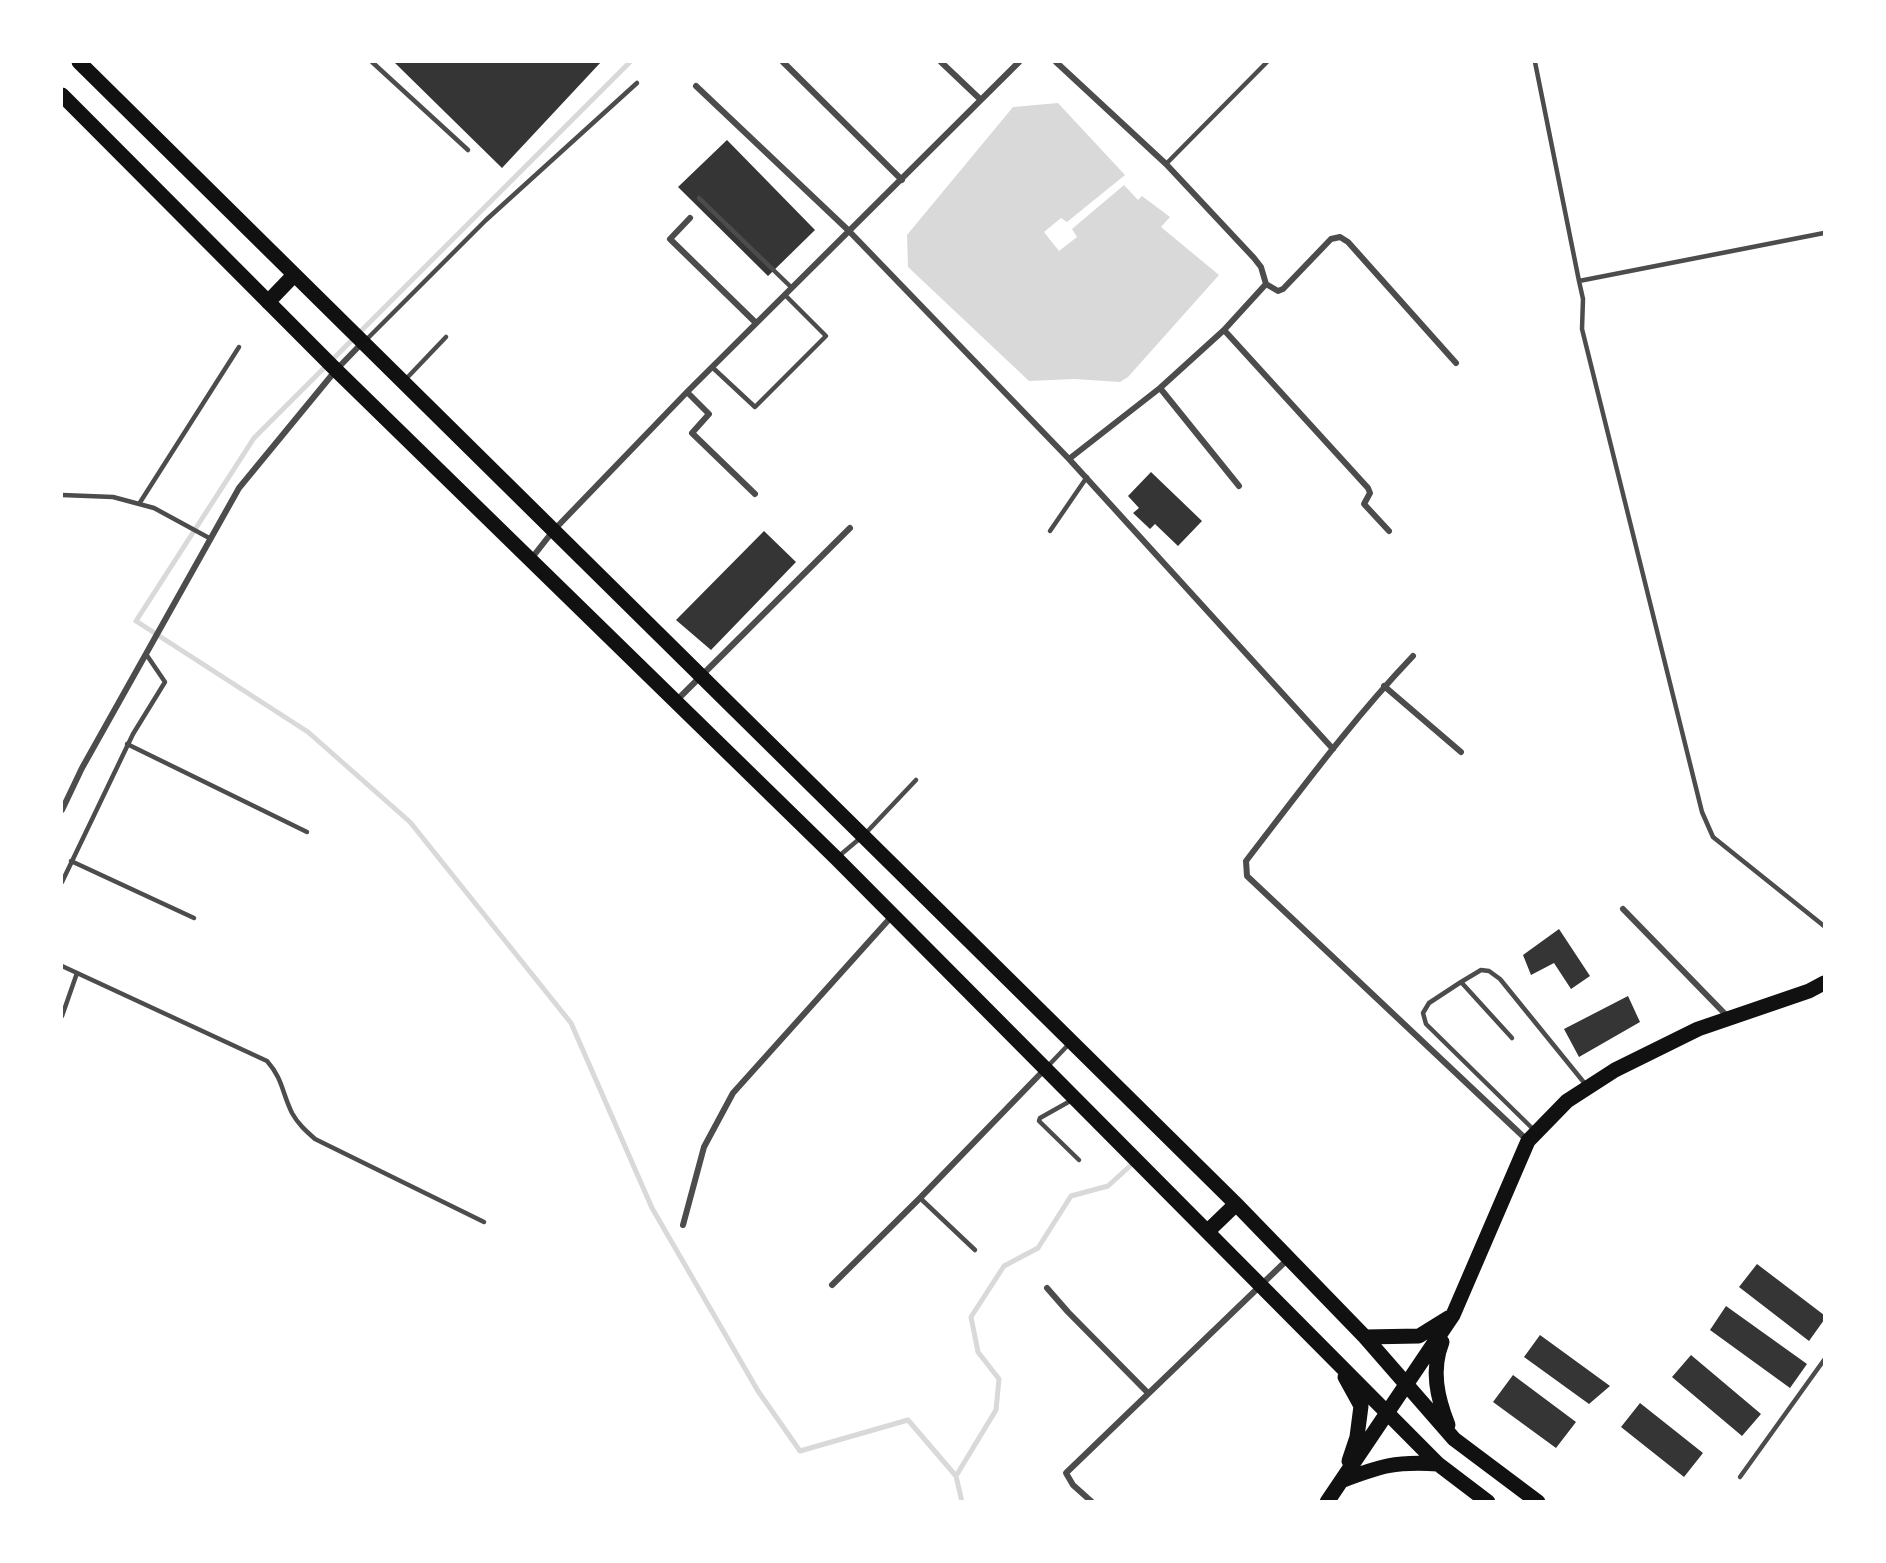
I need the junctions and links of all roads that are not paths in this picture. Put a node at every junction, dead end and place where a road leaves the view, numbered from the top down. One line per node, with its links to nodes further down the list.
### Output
1 (79, 62): 20 (main road)
2 (372, 62): 13 (lane)
3 (783, 62): 15 (street)
4 (941, 62): 12 (street)
5 (1019, 62): 12 (street)
6 (1056, 62): 14 (street)
7 (1267, 62): 14 (lane)
8 (1535, 62): 21 (lane)
9 (637, 83): 29 (lane)
10 (696, 86): 18 (street)
11 (62, 96): 25 (main road)
12 (981, 100): 15 (street)
13 (468, 150)
14 (1166, 164): 22 (street)
15 (902, 180): 18 (street)
16 (699, 198): 23 (lane)
17 (690, 218): 26 (street)
18 (848, 230): 23 (street); 37 (street)
19 (1824, 233): 21 (lane)
20 (294, 275): 25 (main road); 29 (main road)
21 (1579, 281): 67 (lane)
22 (1266, 284): 27 (street); 31 (street)
23 (792, 288): 24 (street)
24 (785, 295): 26 (street); 32 (lane)
25 (268, 302): 33 (main road)
26 (756, 323): 32 (street)
27 (1224, 330): 35 (street); 46 (street)
28 (446, 337): 34 (lane)
29 (362, 342): 33 (street); 34 (main road)
30 (239, 346): 42 (lane)
31 (1456, 363)
32 (712, 367): 36 (street)
33 (336, 370): 47 (street); 48 (main road)
34 (403, 382): 44 (main road)
35 (1160, 388): 37 (street); 39 (street)
36 (687, 392): 40 (street); 44 (street)
37 (1069, 459): 38 (street)
38 (1087, 477): 45 (lane); 55 (street)
39 (1239, 486)
40 (755, 494)
41 (62, 495): 42 (lane)
42 (139, 504): 47 (lane)
43 (850, 528): 51 (street)
44 (553, 531): 48 (street); 51 (main road)
45 (1050, 531)
46 (1389, 531)
47 (211, 539): 49 (street)
48 (531, 559): 53 (main road)
49 (146, 654): 54 (lane); 58 (street)
50 (1413, 656): 52 (street)
51 (702, 676): 53 (street); 60 (main road)
52 (1384, 686): 55 (street); 56 (street)
53 (676, 702): 61 (main road)
54 (127, 744): 59 (lane); 62 (lane)
55 (1333, 749): 79 (street)
56 (1461, 752)
57 (916, 780): 60 (lane)
58 (62, 810)
59 (307, 832)
60 (864, 835): 61 (lane); 75 (main road)
61 (836, 858): 65 (main road)
62 (71, 861): 63 (lane); 66 (lane)
63 (62, 882)
64 (1623, 909): 73 (street)
65 (892, 916): 76 (main road); 84 (street)
66 (194, 918)
67 (1824, 926)
68 (62, 966): 69 (lane)
69 (77, 973): 72 (lane); 83 (lane)
70 (1461, 982): 74 (lane); 77 (lane); 79 (lane)
71 (1824, 983): 73 (main road)
72 (62, 1016)
73 (1729, 1018): 77 (main road)
74 (1512, 1038)
75 (1071, 1041): 76 (lane); 82 (main road)
76 (1046, 1068): 78 (main road); 81 (street)
77 (1588, 1087): 79 (main road)
78 (1076, 1097): 80 (lane); 85 (main road)
79 (1532, 1137): 91 (main road)
80 (1079, 1160)
81 (920, 1198): 86 (lane); 89 (street)
82 (1236, 1204): 85 (main road); 87 (main road)
83 (484, 1222)
84 (683, 1225)
85 (1208, 1231): 88 (main road)
86 (975, 1250)
87 (1288, 1259): 88 (street); 92 (main road)
88 (1260, 1284): 93 (main road); 96 (street)
89 (832, 1285)
90 (1047, 1288): 96 (street)
91 (1453, 1315): 92 (main road); 95 (main road); 98 (main road)
92 (1365, 1336): 95 (main road)
93 (1336, 1360): 97 (main road); 101 (main road)
94 (1824, 1360): 100 (lane)
95 (1408, 1384): 97 (main road); 98 (main road)
96 (1147, 1392): 102 (street)
97 (1388, 1414): 99 (main road); 101 (main road)
98 (1454, 1439): 105 (main road)
99 (1438, 1464): 101 (main road); 104 (main road)
100 (1740, 1477)
101 (1341, 1481): 103 (main road)
102 (1092, 1502)
103 (1328, 1502)
104 (1488, 1502)
105 (1538, 1502)

